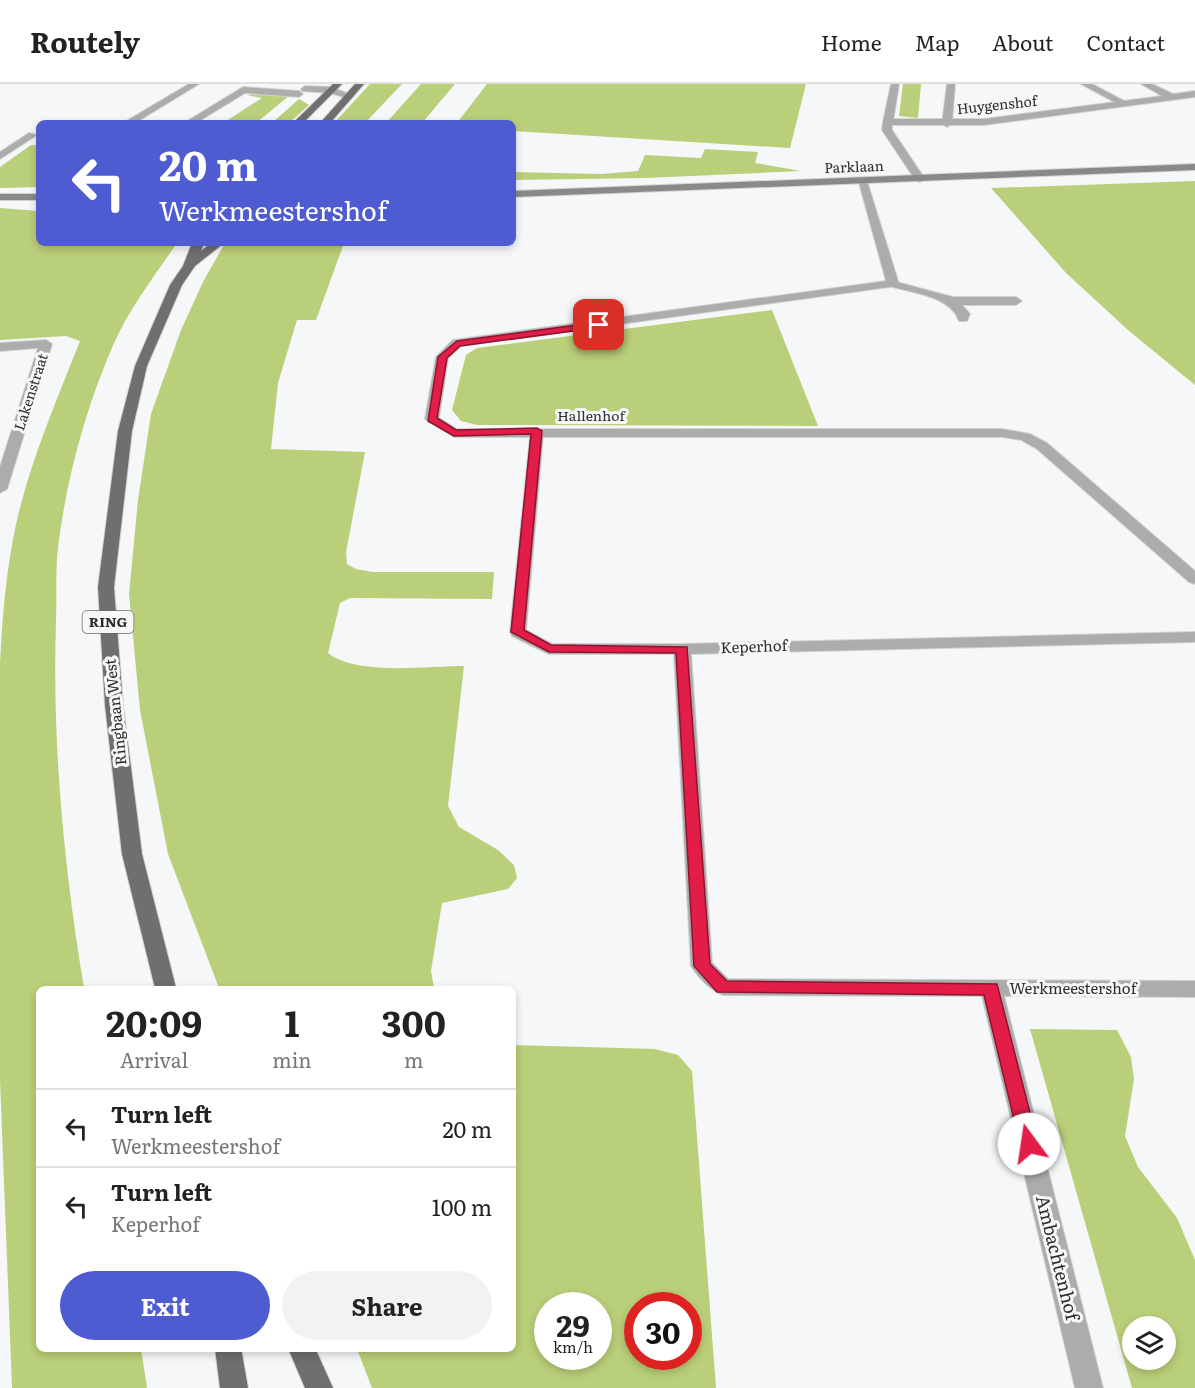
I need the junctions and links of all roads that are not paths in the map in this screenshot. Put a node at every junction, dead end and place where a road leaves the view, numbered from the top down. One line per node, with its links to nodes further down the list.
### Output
1 (195, 84): 15 (street)
2 (268, 84): 10 (street)
3 (360, 84): 12 (main road)
4 (895, 84): 19 (street)
5 (951, 84): 20 (street)
6 (1085, 84): 14 (street)
7 (1145, 84): 13 (street)
8 (243, 87): 10 (street); 16 (street)
9 (332, 90): 10 (street); 12 (street); 17 (main road)
10 (302, 91)
11 (1195, 94): 13 (street, Huygenshof)
12 (350, 96): 18 (main road)
13 (1174, 98): 14 (street, Huygenshof)
14 (1125, 104): 20 (street, Huygenshof)
15 (133, 120)
16 (194, 120)
17 (301, 120)
18 (328, 120)
19 (888, 122): 20 (street, Huygenshof); 24 (street)
20 (947, 124)
21 (32, 135): 22 (street)
22 (0, 156)
23 (1195, 167): 24 (street, Parklaan)
24 (920, 179): 25 (street, Parklaan)
25 (862, 181): 26 (street, Parklaan); 32 (street)
26 (516, 194)
27 (0, 197): 28 (street)
28 (36, 197)
29 (197, 246): 31 (main road, Ringbaan West / RING)
30 (214, 246): 31 (main road, Ringbaan West / RING)
31 (189, 266): 42 (main road, Ringbaan West / RING)
32 (893, 284): 33 (street); 37 (street, Hallenhof)
33 (952, 301): 34 (street); 35 (street)
34 (1016, 301)
35 (963, 318)
36 (0, 347): 38 (street, Lakenstraat)
37 (537, 431): 39 (street, Hallenhof); 41 (street, Keperhof)
38 (0, 489)
39 (1195, 579)
40 (1195, 637): 41 (street, Keperhof)
41 (682, 650): 43 (street, Werkmeestershof)
42 (165, 986)
43 (991, 989): 44 (street, Werkmeestershof); 49 (street, Ambachtenhof)
44 (1195, 989)
45 (229, 1352): 47 (main road)
46 (303, 1352): 48 (main road)
47 (234, 1388)
48 (319, 1388)
49 (1089, 1388)

